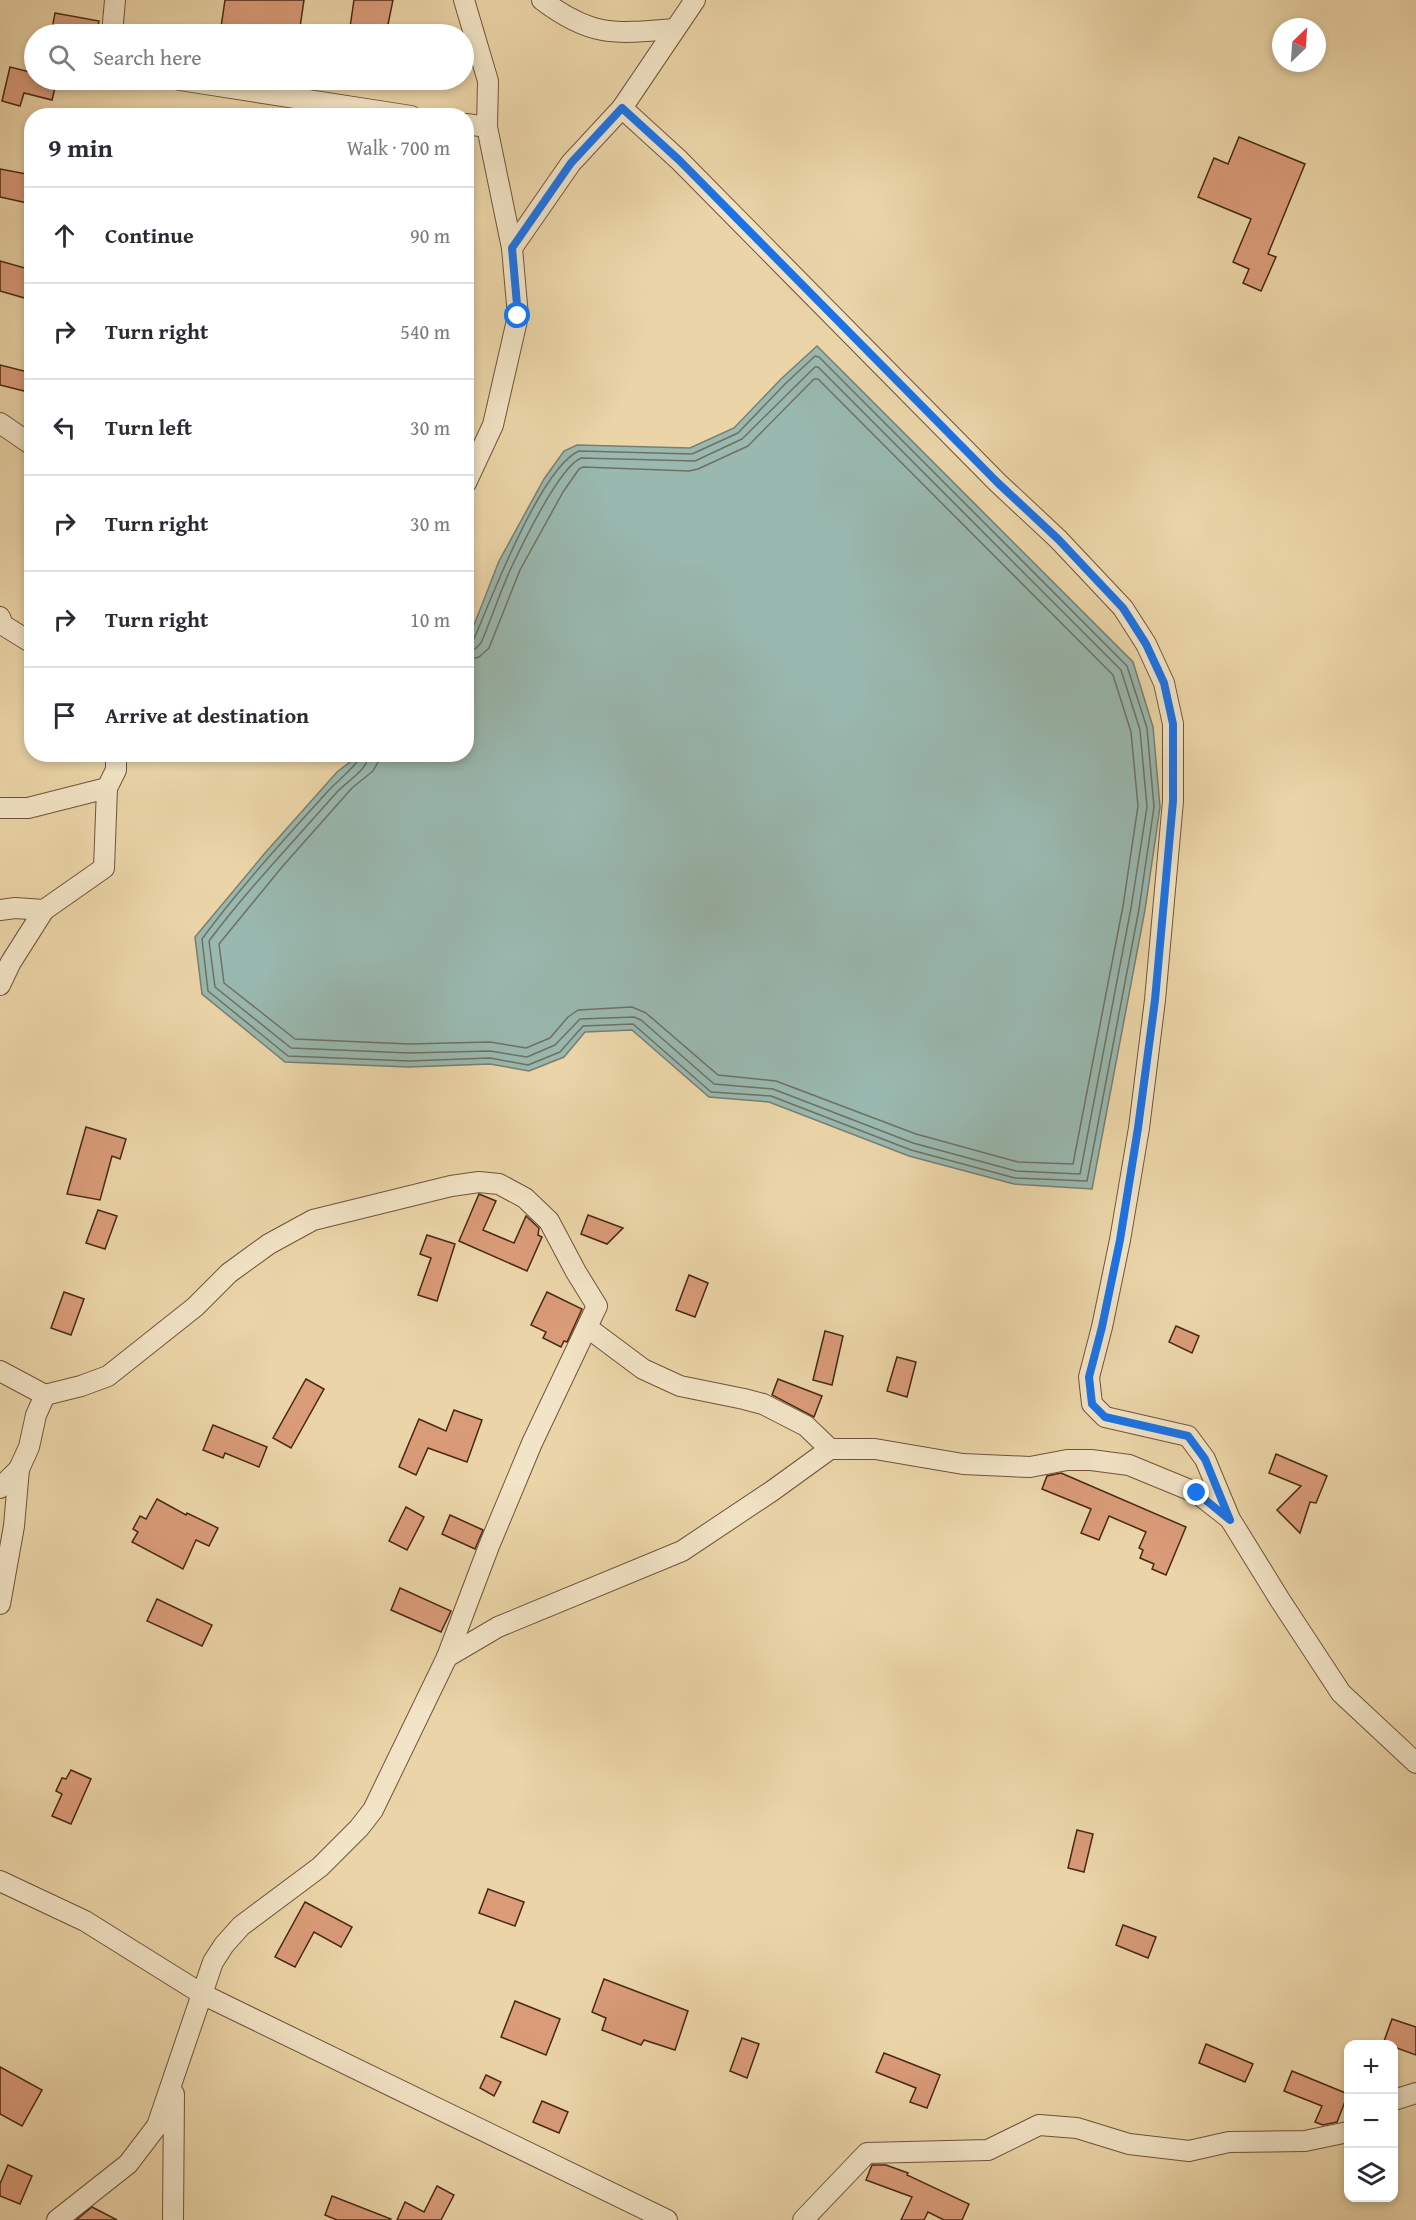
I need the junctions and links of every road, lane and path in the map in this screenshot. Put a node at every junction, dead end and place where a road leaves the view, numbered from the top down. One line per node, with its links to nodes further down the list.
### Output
1 (115, 0): 5 (street)
2 (464, 0): 6 (street)
3 (542, 0): 7 (street)
4 (695, 0): 7 (street)
5 (113, 24)
6 (471, 24)
7 (673, 29): 11 (street)
8 (474, 34): 13 (street)
9 (244, 90): 10 (street)
10 (360, 108)
11 (622, 108): 14 (street); 32 (street)
12 (474, 125): 13 (street)
13 (487, 127): 14 (street)
14 (512, 248): 17 (street)
15 (0, 423): 16 (street)
16 (24, 440)
17 (474, 466)
18 (0, 617): 19 (street)
19 (24, 638)
20 (116, 762): 21 (street)
21 (107, 788): 22 (street); 24 (street)
22 (0, 808)
23 (0, 910): 24 (street)
24 (45, 910): 25 (street)
25 (0, 986)
26 (588, 1328): 28 (street); 29 (street); 34 (street)
27 (0, 1371): 28 (street)
28 (45, 1395): 30 (street)
29 (830, 1449): 32 (street); 34 (street)
30 (19, 1469): 31 (street); 33 (street)
31 (0, 1488)
32 (1230, 1520): 35 (street)
33 (0, 1605)
34 (447, 1657): 37 (street)
35 (1416, 1763)
36 (0, 1881): 37 (street)
37 (202, 1994): 38 (street); 44 (street)
38 (173, 2079): 42 (street); 43 (street)
39 (1416, 2093): 40 (street)
40 (1398, 2099)
41 (1344, 2133): 45 (street)
42 (57, 2220)
43 (173, 2220)
44 (667, 2220)
45 (803, 2220)

